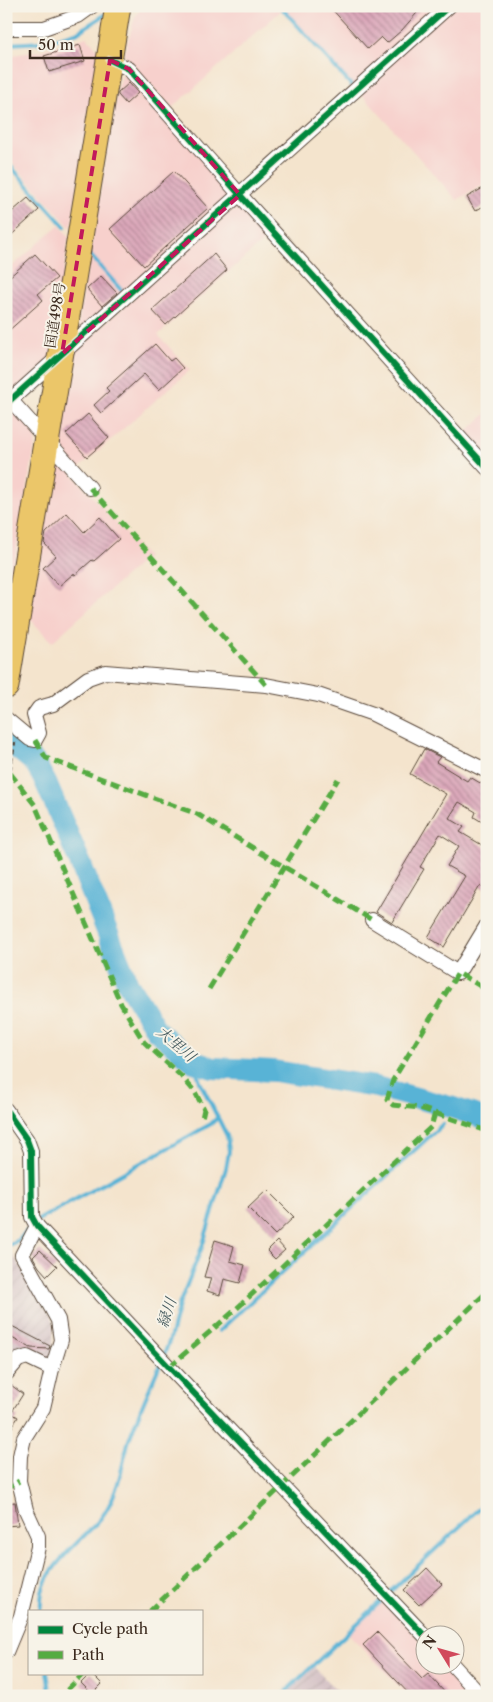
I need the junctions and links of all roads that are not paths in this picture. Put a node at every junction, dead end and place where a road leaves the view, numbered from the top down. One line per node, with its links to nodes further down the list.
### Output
1 (92, 6): 4 (street)
2 (118, 6): 5 (highway, 国道498号)
3 (449, 6): 6 (street)
4 (6, 28)
5 (110, 60): 6 (street); 7 (highway, 国道498号)
6 (240, 195): 7 (street); 10 (street)
7 (62, 354): 8 (street); 9 (highway, 国道498号)
8 (8, 399): 9 (street)
9 (47, 440): 11 (street); 12 (highway, 国道498号)
10 (487, 468)
11 (90, 488)
12 (6, 686)
13 (6, 719): 14 (street)
14 (487, 771)
15 (372, 920): 16 (street)
16 (487, 925)
17 (6, 1110): 18 (street)
18 (35, 1221): 19 (street); 21 (street)
19 (52, 1369): 20 (street); 22 (street)
20 (6, 1374)
21 (416, 1627)
22 (6, 1652)
23 (461, 1674): 24 (street)
24 (482, 1696)

